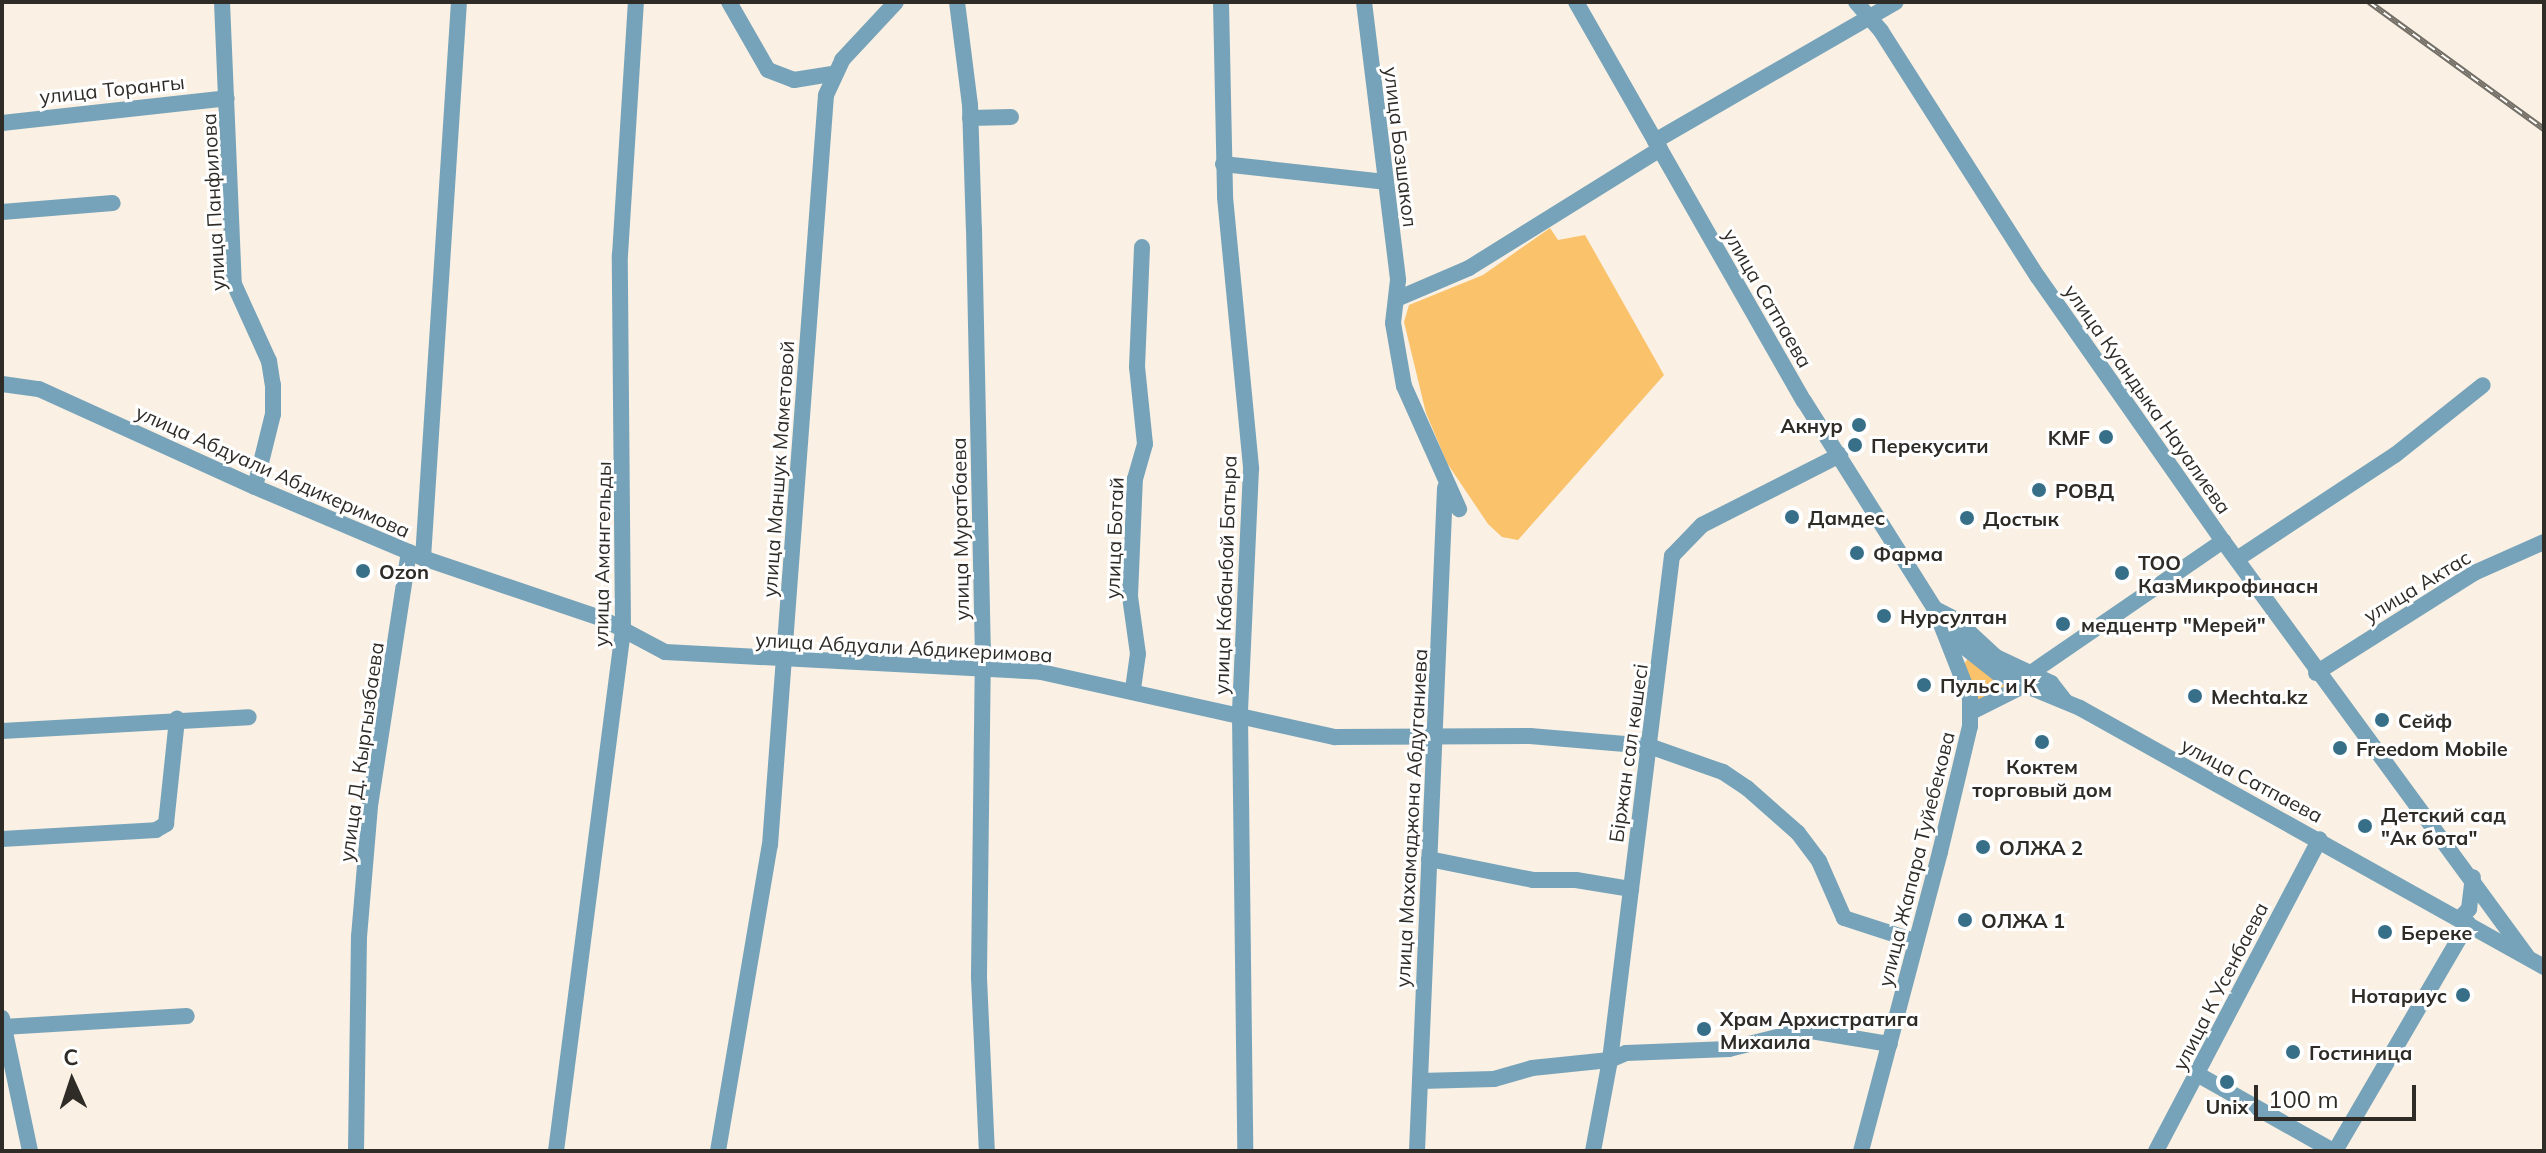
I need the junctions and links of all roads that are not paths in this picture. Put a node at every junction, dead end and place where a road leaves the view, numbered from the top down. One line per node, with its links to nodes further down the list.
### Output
1 (222, 2): 14 (street, улица Панфилова)
2 (459, 2): 33 (street, улица Д. Кыргызбаева)
3 (636, 2): 37 (street, улица Амангельды)
4 (729, 2): 13 (street)
5 (896, 2): 13 (street)
6 (957, 2): 16 (street, улица Муратбаева)
7 (1221, 2): 19 (street, улица Кабанбай Батыра)
8 (1364, 2): 20 (street, улица Бозшакол)
9 (1576, 2): 18 (street, улица Сатпаева)
10 (1856, 2): 12 (street, улица Куандыка Науалиева)
11 (1896, 2): 12 (street)
12 (1870, 19): 18 (street); 31 (street, улица Куандыка Науалиева)
13 (831, 74): 38 (street, улица Маншук Маметовой)
14 (227, 98): 17 (street, улица Торангы); 28 (street, улица Панфилова)
15 (1011, 117): 16 (street)
16 (970, 118): 39 (street, улица Муратбаева)
17 (2, 123)
18 (1658, 145): 24 (street); 27 (street, улица Сатпаева)
19 (1223, 164): 20 (street); 44 (street, улица Кабанбай Батыра)
20 (1385, 182): 24 (street, улица Бозшакол)
21 (113, 203): 22 (street)
22 (2, 212)
23 (1142, 247): 42 (street, улица Ботай)
24 (1399, 298): 29 (street, улица Бозшакол)
25 (2, 384): 28 (street, улица Абдуали Абдикеримова)
26 (2483, 385): 34 (street)
27 (1840, 455): 35 (street, улица Сатпаева); 49 (street, Біржан сал көшесі)
28 (255, 487): 33 (street, улица Абдуали Абдикеримова)
29 (1445, 488): 30 (street); 48 (street, улица Махамаджона Абдуганиева)
30 (1459, 509)
31 (2223, 541): 34 (street, улица Куандыка Науалиева); 41 (street)
32 (2544, 542): 40 (street, улица Актас)
33 (416, 555): 37 (street, улица Абдуали Абдикеримова); 66 (street, улица Д. Кыргызбаева)
34 (2237, 559): 40 (street, улица Куандыка Науалиева)
35 (1935, 609): 36 (street, улица Сатпаева); 41 (street, улица Сатпаева)
36 (1940, 627): 41 (street, улица Сатпаева); 43 (street, улица Жапара Туйебекова)
37 (623, 630): 38 (street, улица Абдуали Абдикеримова); 67 (street, улица Амангельды)
38 (788, 662): 39 (street, улица Абдуали Абдикеримова); 68 (street, улица Маншук Маметовой)
39 (979, 670): 42 (street, улица Абдуали Абдикеримова); 69 (street, улица Муратбаева)
40 (2316, 673): 53 (street, улица Куандыка Науалиева)
41 (2026, 681): 43 (street); 51 (street, улица Сатпаева)
42 (1133, 689): 44 (street, улица Абдуали Абдикеримова)
43 (1971, 712): 56 (street, улица Жапара Туйебекова)
44 (1240, 715): 48 (street, улица Абдуали Абдикеримова); 70 (street, улица Кабанбай Батыра)
45 (249, 717): 46 (street)
46 (177, 719): 47 (street); 50 (street)
47 (2, 731)
48 (1437, 736): 49 (street, улица Абдуали Абдикеримова); 52 (street, улица Махамаджона Абдуганиева)
49 (1649, 746): 54 (street, Біржан сал көшесі); 56 (street, улица Абдуали Абдикеримова)
50 (2, 839)
51 (2320, 839): 55 (street, улица Сатпаева); 63 (street, улица К Усенбаева)
52 (1429, 859): 54 (street); 64 (street, улица Махамаджона Абдуганиева)
53 (2473, 877): 55 (street); 57 (street, улица Куандыка Науалиева)
54 (1631, 889): 62 (street, Біржан сал көшесі)
55 (2464, 921): 57 (street, улица Сатпаева); 75 (street)
56 (1915, 941): 61 (street, улица Жапара Туйебекова)
57 (2527, 956): 58 (street, улица Сатпаева)
58 (2544, 967)
59 (187, 1016): 60 (street)
60 (3, 1022): 65 (street)
61 (1890, 1044): 62 (street); 73 (street, улица Жапара Туйебекова)
62 (1610, 1060): 64 (street); 72 (street, Біржан сал көшесі)
63 (2197, 1074): 74 (street, улица К Усенбаева); 75 (street)
64 (1420, 1081): 71 (street, улица Махамаджона Абдуганиева)
65 (30, 1151)
66 (356, 1151)
67 (556, 1151)
68 (718, 1151)
69 (987, 1151)
70 (1245, 1151)
71 (1417, 1151)
72 (1593, 1151)
73 (1861, 1151)
74 (2156, 1151)
75 (2334, 1151)

